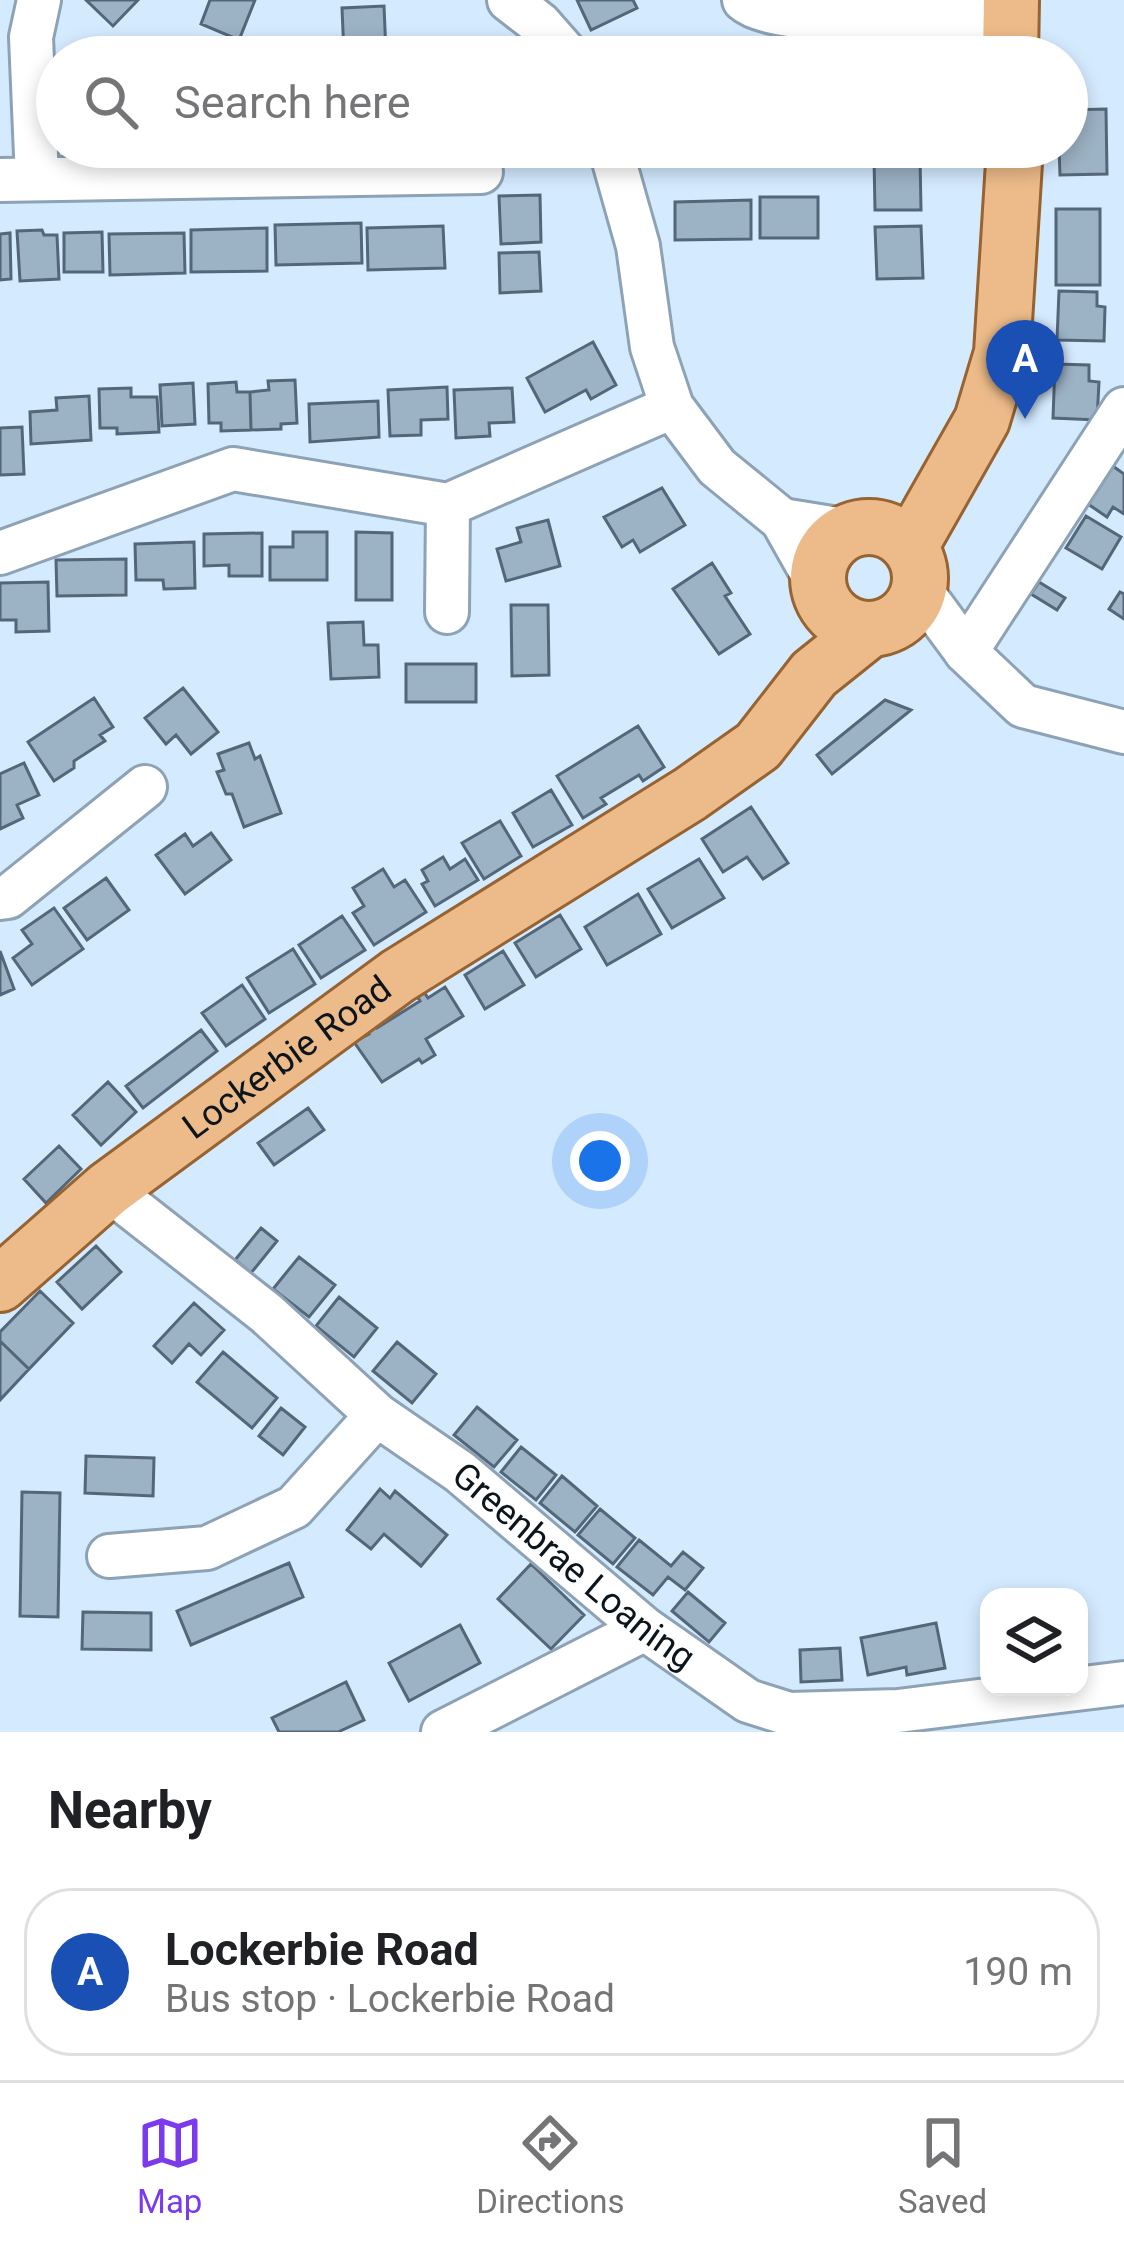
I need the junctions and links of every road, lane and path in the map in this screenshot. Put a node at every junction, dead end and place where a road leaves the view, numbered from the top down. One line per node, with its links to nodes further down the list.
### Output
1 (40, 0): 11 (street)
2 (509, 0): 5 (street)
3 (744, 0): 4 (street)
4 (981, 18)
5 (551, 36)
6 (256, 168): 11 (street)
7 (459, 168): 10 (street)
8 (616, 168): 12 (street)
9 (1014, 168): 17 (main road, Lockerbie Road)
10 (481, 172)
11 (19, 180)
12 (672, 407): 14 (street); 15 (street)
13 (1124, 409): 20 (street)
14 (448, 505): 16 (street); 19 (street)
15 (782, 520): 17 (street); 18 (street)
16 (0, 553)
17 (889, 574): 18 (main road); 18 (main road); 20 (street); 21 (main road, Lockerbie Road)
18 (820, 592): 21 (main road)
19 (448, 612)
20 (966, 652): 22 (street)
21 (814, 674): 25 (main road, Lockerbie Road)
22 (1124, 732)
23 (145, 787): 24 (street)
24 (0, 898)
25 (108, 1189): 26 (main road, Lockerbie Road); 27 (street, Greenbrae Loaning)
26 (0, 1284)
27 (377, 1415): 28 (street); 29 (street, Greenbrae Loaning)
28 (109, 1556)
29 (645, 1629): 30 (street, Greenbrae Loaning); 31 (street)
30 (1124, 1683)
31 (443, 1732)

